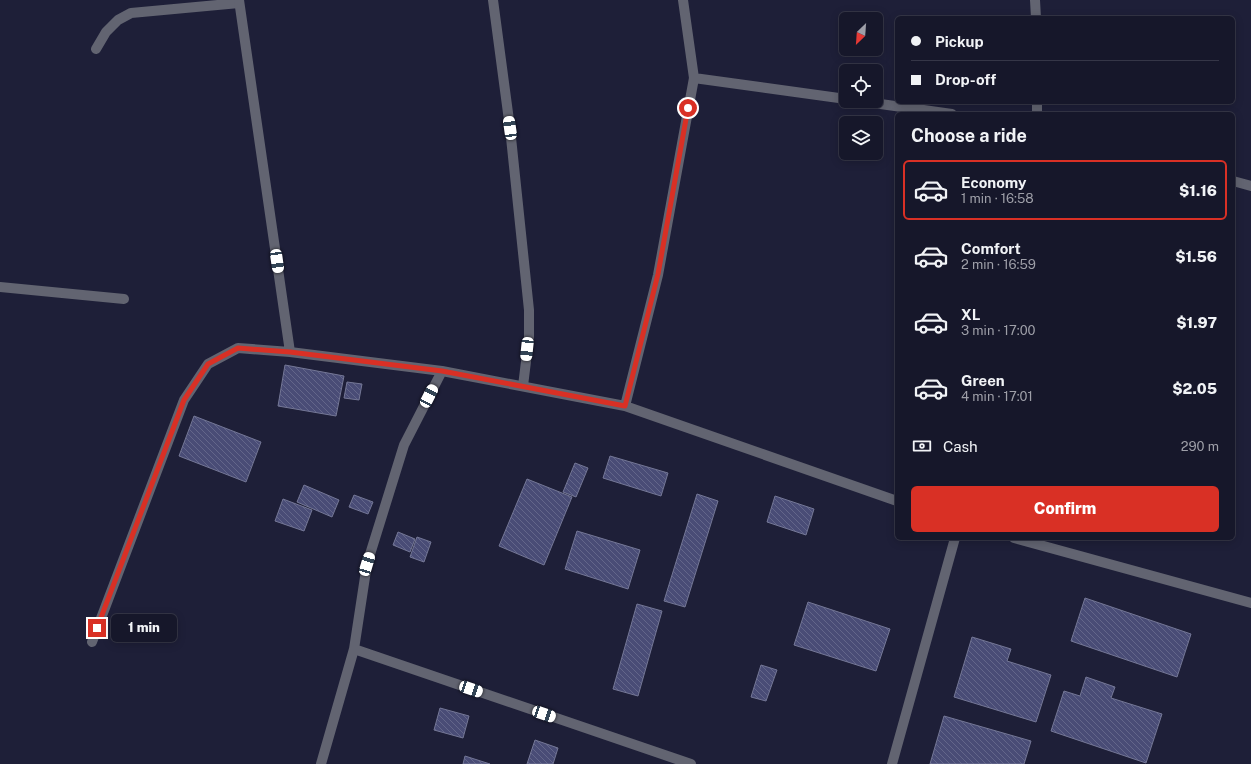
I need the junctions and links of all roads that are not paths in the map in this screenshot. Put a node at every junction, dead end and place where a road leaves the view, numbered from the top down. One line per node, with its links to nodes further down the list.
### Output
1 (493, 0): 17 (street)
2 (683, 0): 7 (street)
3 (1035, 0): 5 (street)
4 (239, 2): 6 (street); 15 (street)
5 (1036, 16)
6 (96, 49)
7 (694, 78): 8 (street); 18 (street)
8 (839, 98)
9 (883, 104): 10 (street)
10 (938, 112)
11 (1235, 182): 12 (street)
12 (1251, 186)
13 (0, 288): 14 (street)
14 (124, 299)
15 (290, 352): 16 (street); 23 (street)
16 (442, 371): 17 (street); 24 (street)
17 (523, 386): 18 (street)
18 (625, 406): 19 (street)
19 (895, 500)
20 (954, 540): 27 (street)
21 (1021, 540): 22 (street)
22 (1251, 603)
23 (92, 642)
24 (354, 649): 25 (street); 26 (street)
25 (321, 764)
26 (691, 764)
27 (892, 764)

